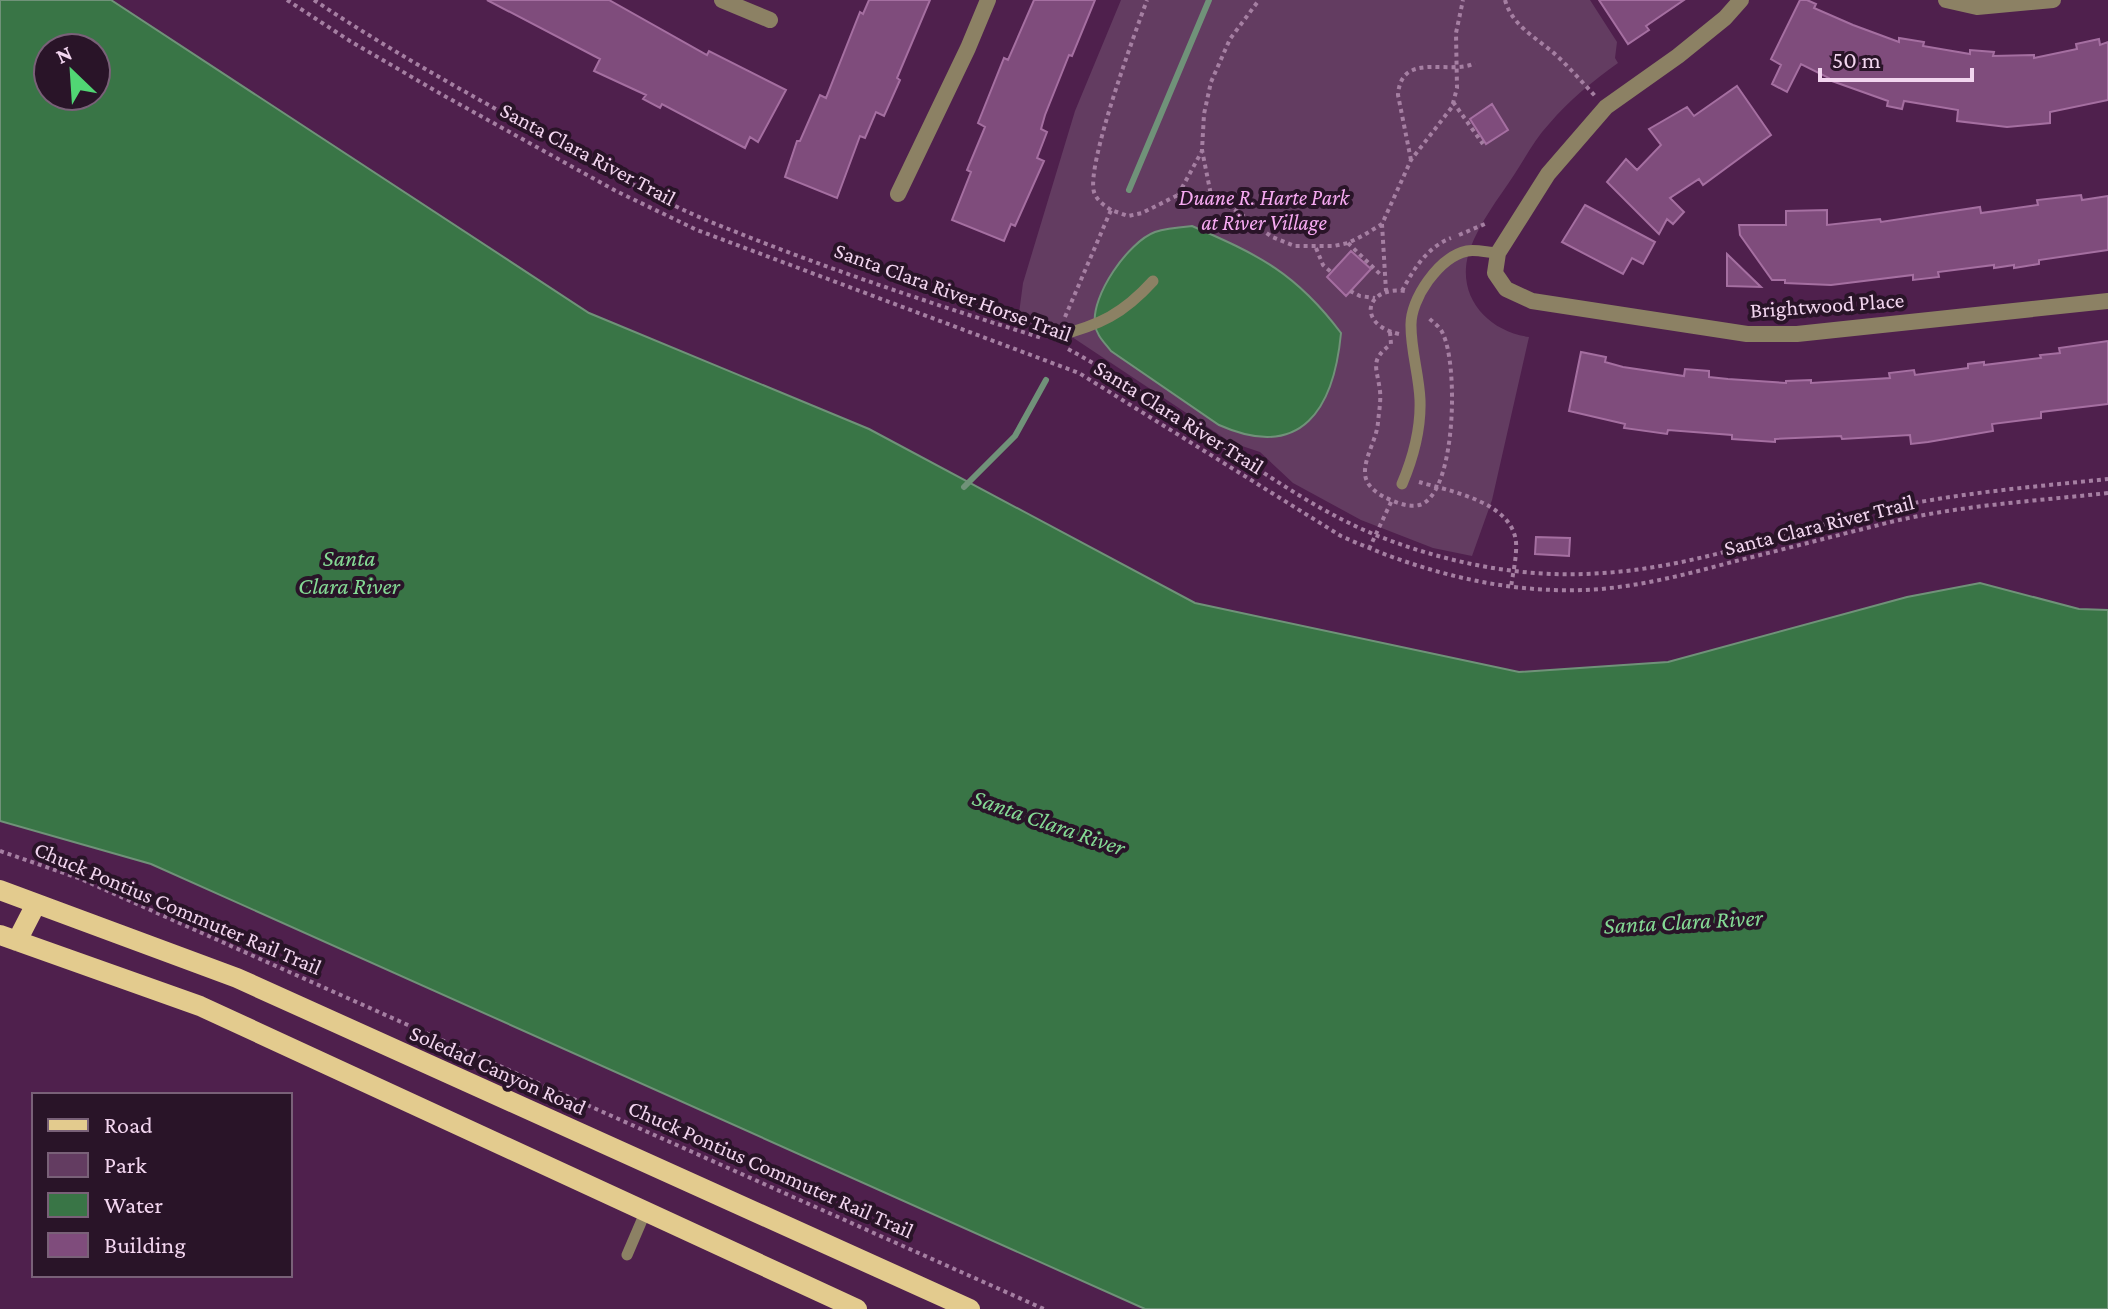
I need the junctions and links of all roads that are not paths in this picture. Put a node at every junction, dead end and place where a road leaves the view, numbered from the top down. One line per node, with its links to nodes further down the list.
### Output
1 (722, 0): 6 (street)
2 (988, 0): 7 (street)
3 (1741, 0): 8 (street)
4 (1946, 0): 5 (street)
5 (2053, 0)
6 (770, 20)
7 (898, 194)
8 (1498, 253): 10 (street, Brightwood Place); 12 (lane)
9 (1153, 281): 11 (lane)
10 (2108, 301)
11 (1056, 339)
12 (1402, 484)
13 (0, 890): 14 (main road, Soledad Canyon Road)
14 (36, 904): 15 (main road); 19 (main road, Soledad Canyon Road)
15 (8, 938): 16 (main road)
16 (645, 1213): 17 (lane); 18 (main road)
17 (627, 1255)
18 (857, 1309)
19 (970, 1309)

